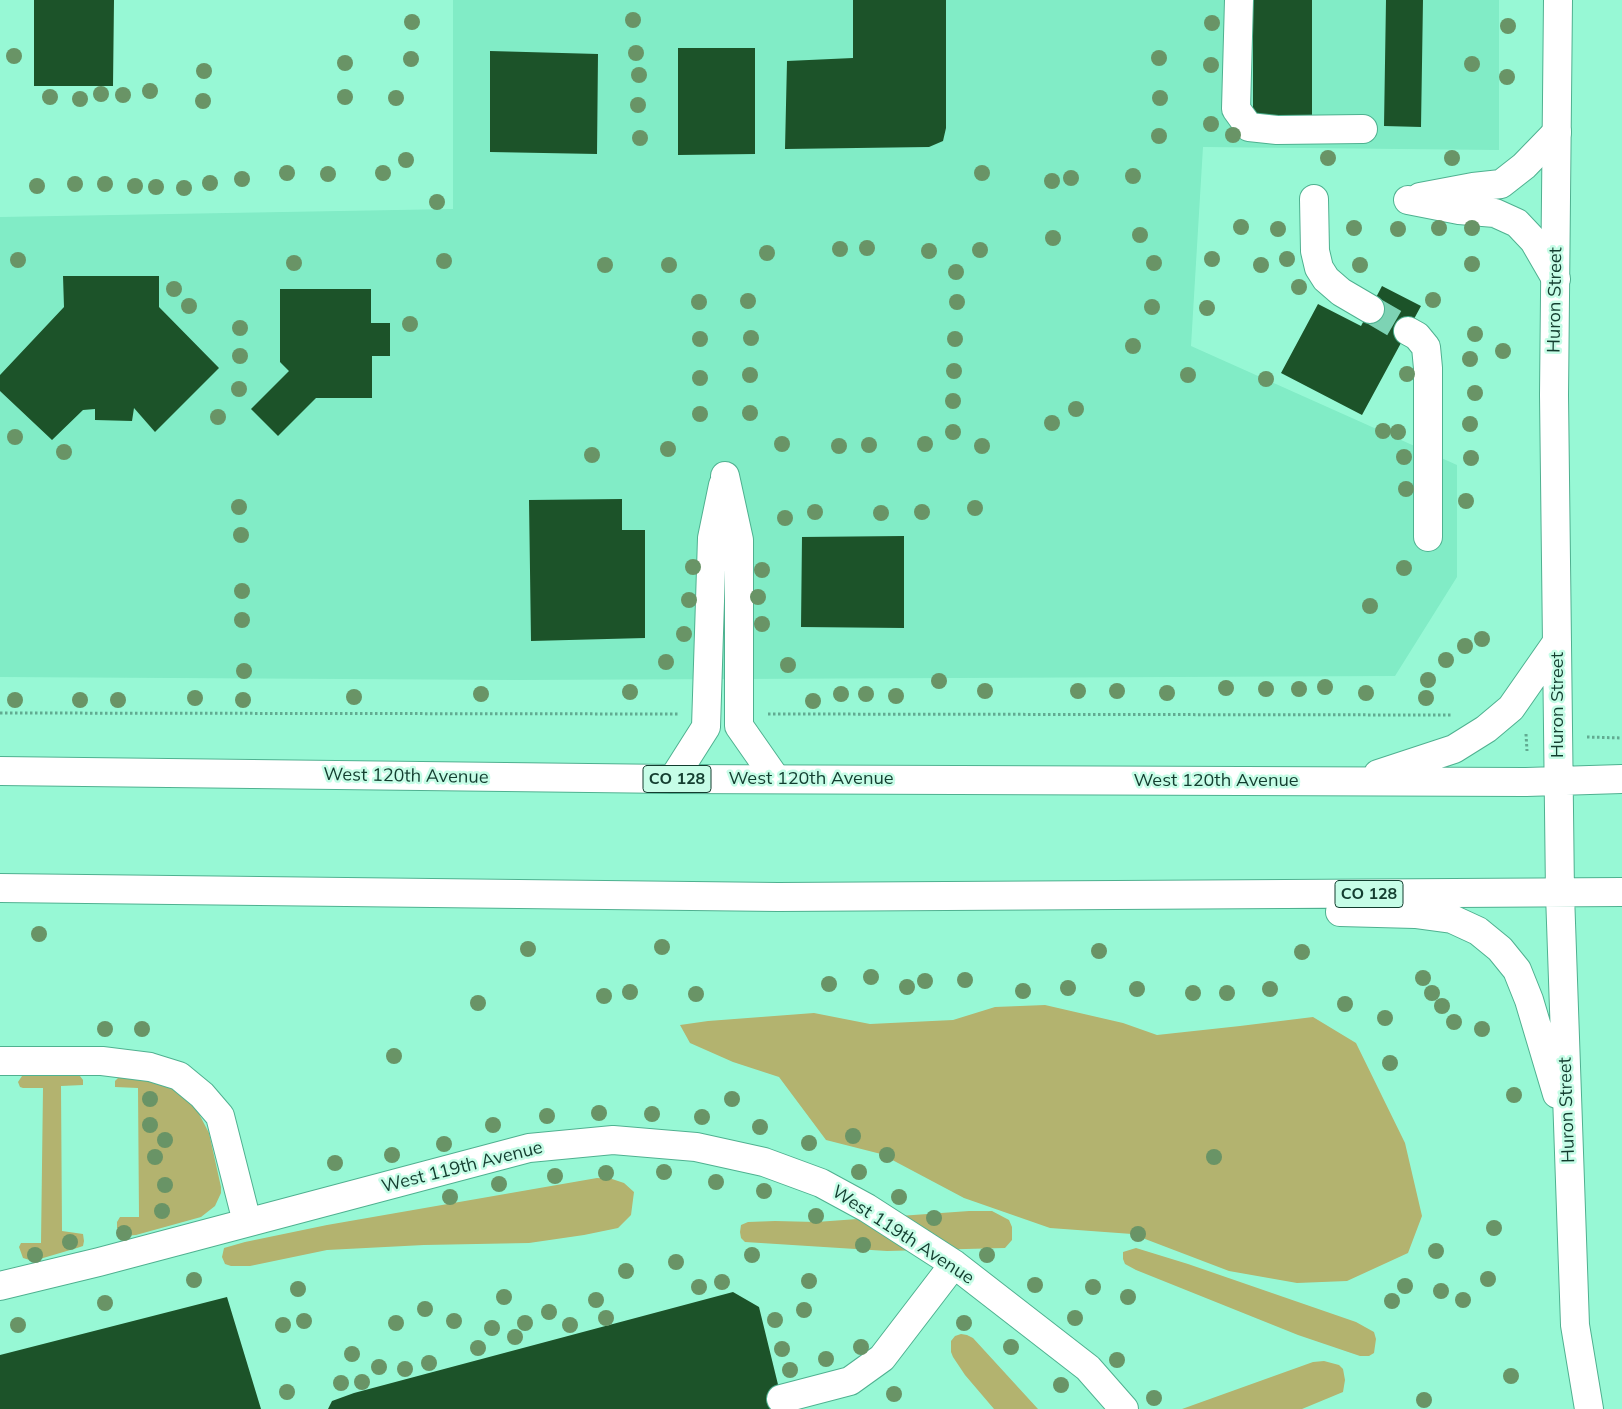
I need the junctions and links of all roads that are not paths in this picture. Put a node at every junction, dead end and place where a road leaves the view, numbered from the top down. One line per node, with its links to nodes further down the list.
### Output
1 (1239, 0): 3 (main road)
2 (1558, 0): 4 (main road, Huron Street)
3 (1363, 129)
4 (1557, 132): 6 (main road, Huron Street); 6 (main road)
5 (1314, 199): 7 (main road)
6 (1556, 279): 10 (main road, Huron Street)
7 (1370, 309)
8 (1408, 331): 9 (main road)
9 (1428, 537)
10 (1557, 642): 15 (main road, Huron Street); 16 (main road)
11 (0, 771): 12 (main road, West 120th Avenue / CO 128)
12 (673, 779): 13 (main road, West 120th Avenue / CO 128); 13 (main road)
13 (776, 779): 16 (main road, West 120th Avenue / CO 128)
14 (1622, 779): 15 (main road, West 120th Avenue / CO 128)
15 (1558, 781): 16 (main road, West 120th Avenue / CO 128); 20 (main road, Huron Street)
16 (1355, 782)
17 (0, 888): 19 (main road, CO 128)
18 (1622, 892): 20 (main road, CO 128)
19 (1179, 894): 20 (main road, CO 128); 22 (main road)
20 (1560, 894): 22 (main road, Huron Street)
21 (0, 1061): 23 (main road)
22 (1568, 1131): 28 (main road, Huron Street)
23 (247, 1222): 24 (main road, West 119th Avenue); 25 (main road, West 119th Avenue)
24 (954, 1264): 26 (main road); 27 (main road, West 119th Avenue)
25 (0, 1286)
26 (781, 1399)
27 (1124, 1409)
28 (1589, 1409)

